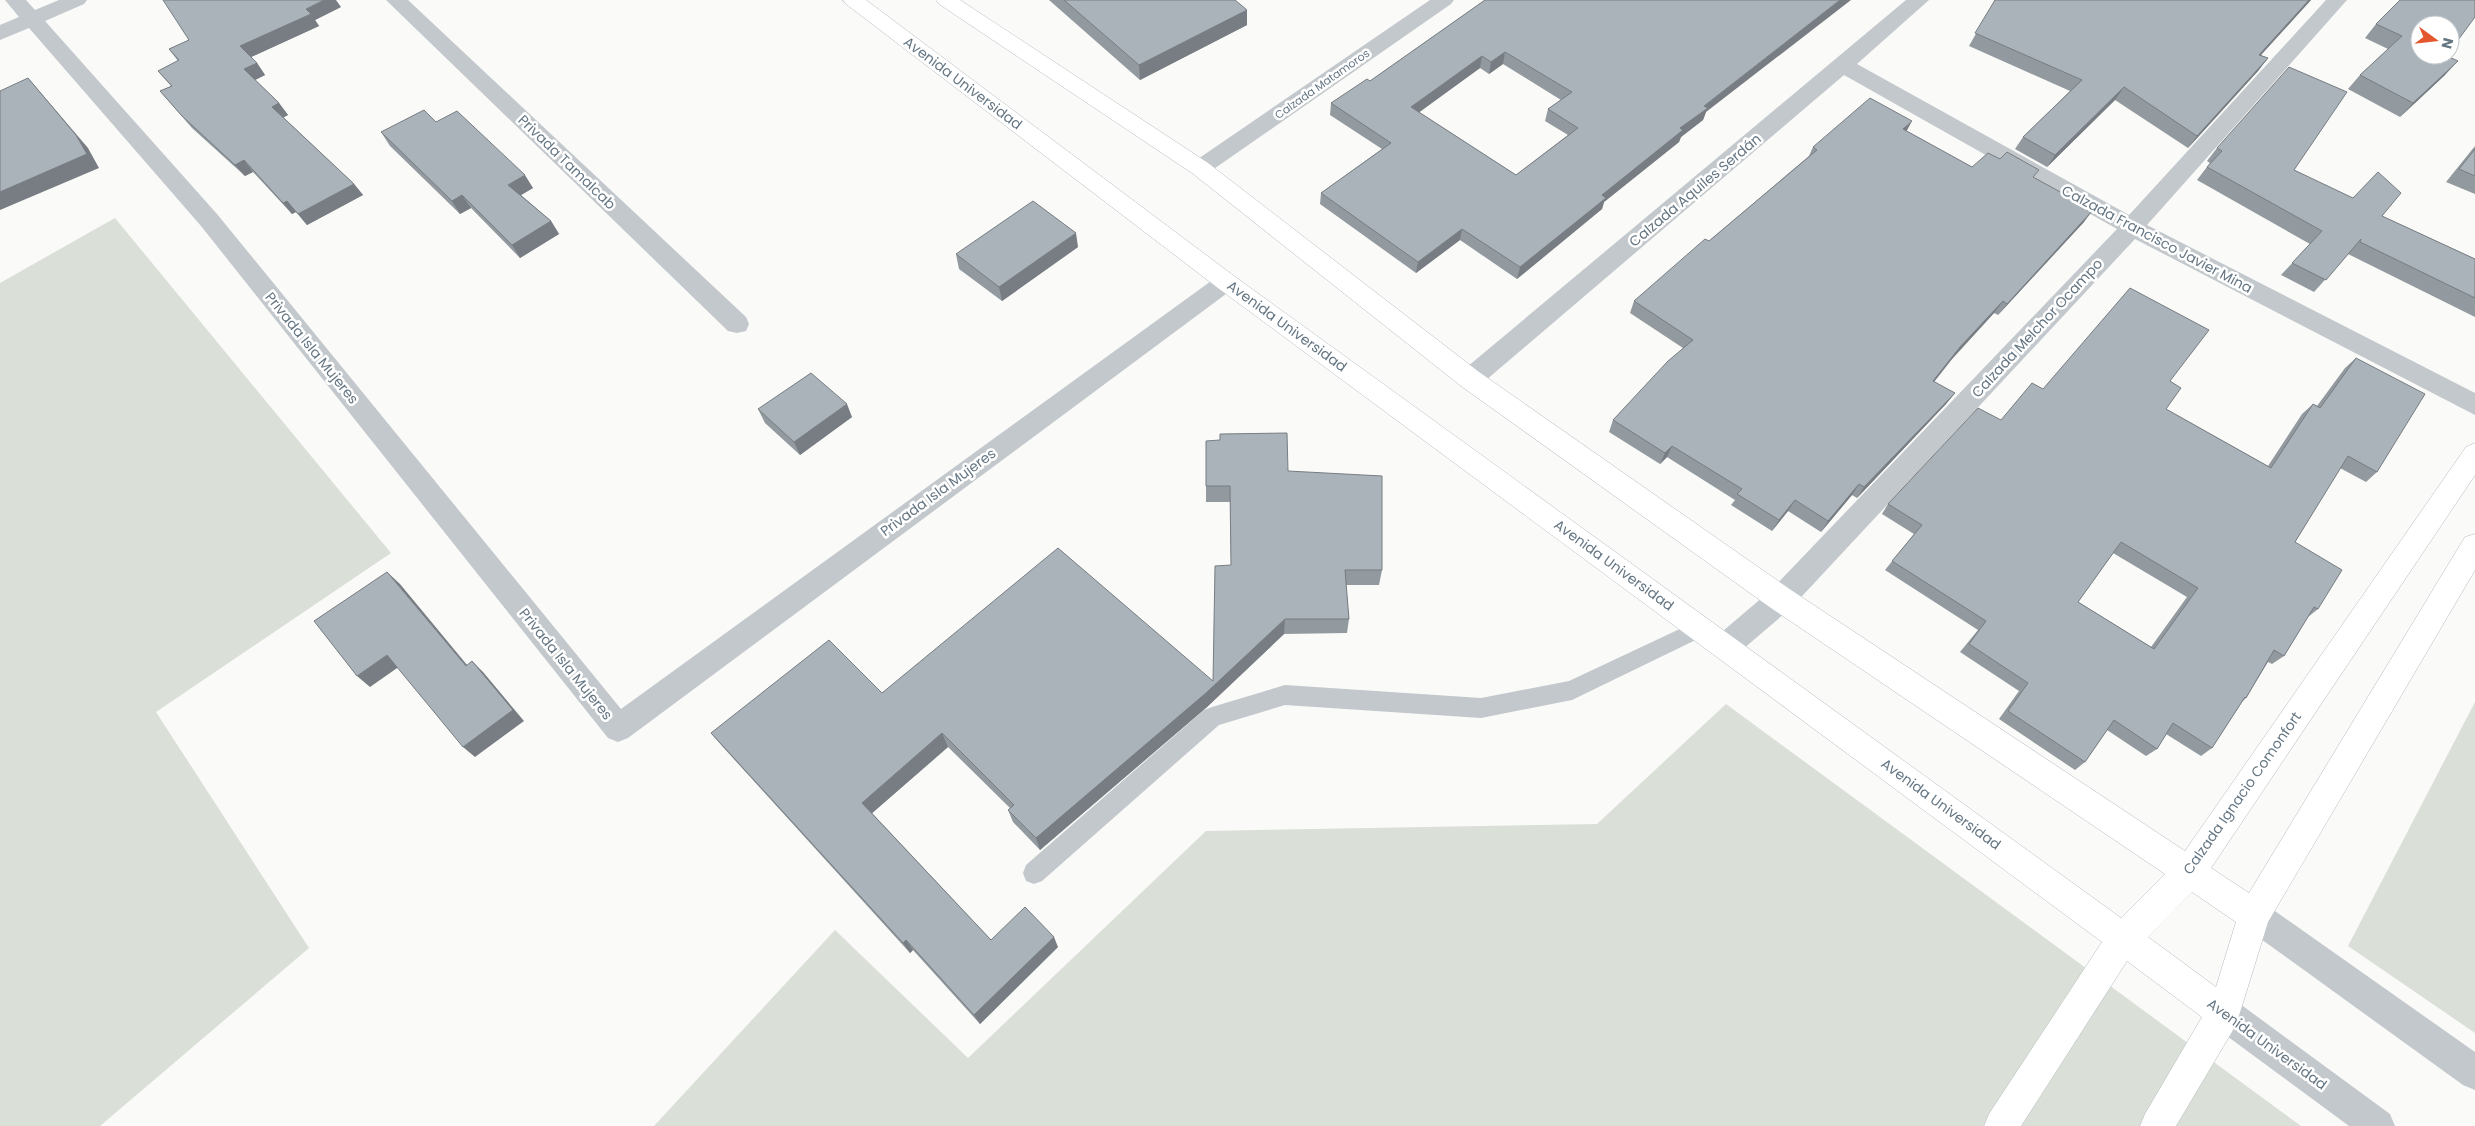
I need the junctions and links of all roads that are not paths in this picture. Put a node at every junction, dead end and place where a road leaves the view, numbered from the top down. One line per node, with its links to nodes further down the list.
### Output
1 (15, 0): 9 (street)
2 (78, 0): 9 (street)
3 (396, 0): 15 (street, Privada Tamalcab)
4 (853, 0): 14 (main road, Avenida Universidad)
5 (946, 0): 12 (main road)
6 (1444, 0): 12 (street, Calzada Matamoros)
7 (1919, 0): 11 (street, Calzada Aquiles Serdán)
8 (2337, 0): 13 (street, Calzada Melchor Ocampo)
9 (32, 20): 10 (street); 14 (street, Privada Isla Mujeres)
10 (0, 33)
11 (1843, 65): 13 (street, Calzada Francisco Javier Mina); 16 (street, Calzada Aquiles Serdán)
12 (1200, 168): 16 (main road)
13 (2132, 227): 17 (street, Calzada Francisco Javier Mina); 20 (street, Calzada Melchor Ocampo)
14 (1226, 282): 21 (main road, Avenida Universidad)
15 (737, 324)
16 (1470, 379): 20 (main road)
17 (2475, 405)
18 (2475, 454): 23 (main road, Calzada Ignacio Comonfort)
19 (2475, 545): 25 (main road)
20 (1781, 599): 22 (street, Calzada Melchor Ocampo); 23 (main road)
21 (1701, 628): 22 (main road, Avenida Universidad); 24 (lane)
22 (1726, 646): 26 (main road, Avenida Universidad)
23 (2190, 871): 25 (main road); 26 (main road, Calzada Ignacio Comonfort)
24 (1034, 873)
25 (2254, 915): 27 (main road); 28 (street)
26 (2123, 939): 27 (main road, Avenida Universidad); 29 (main road, Calzada Ignacio Comonfort)
27 (2224, 1013): 30 (main road); 31 (street, Avenida Universidad)
28 (2475, 1074)
29 (2001, 1126)
30 (2157, 1126)
31 (2378, 1126)

